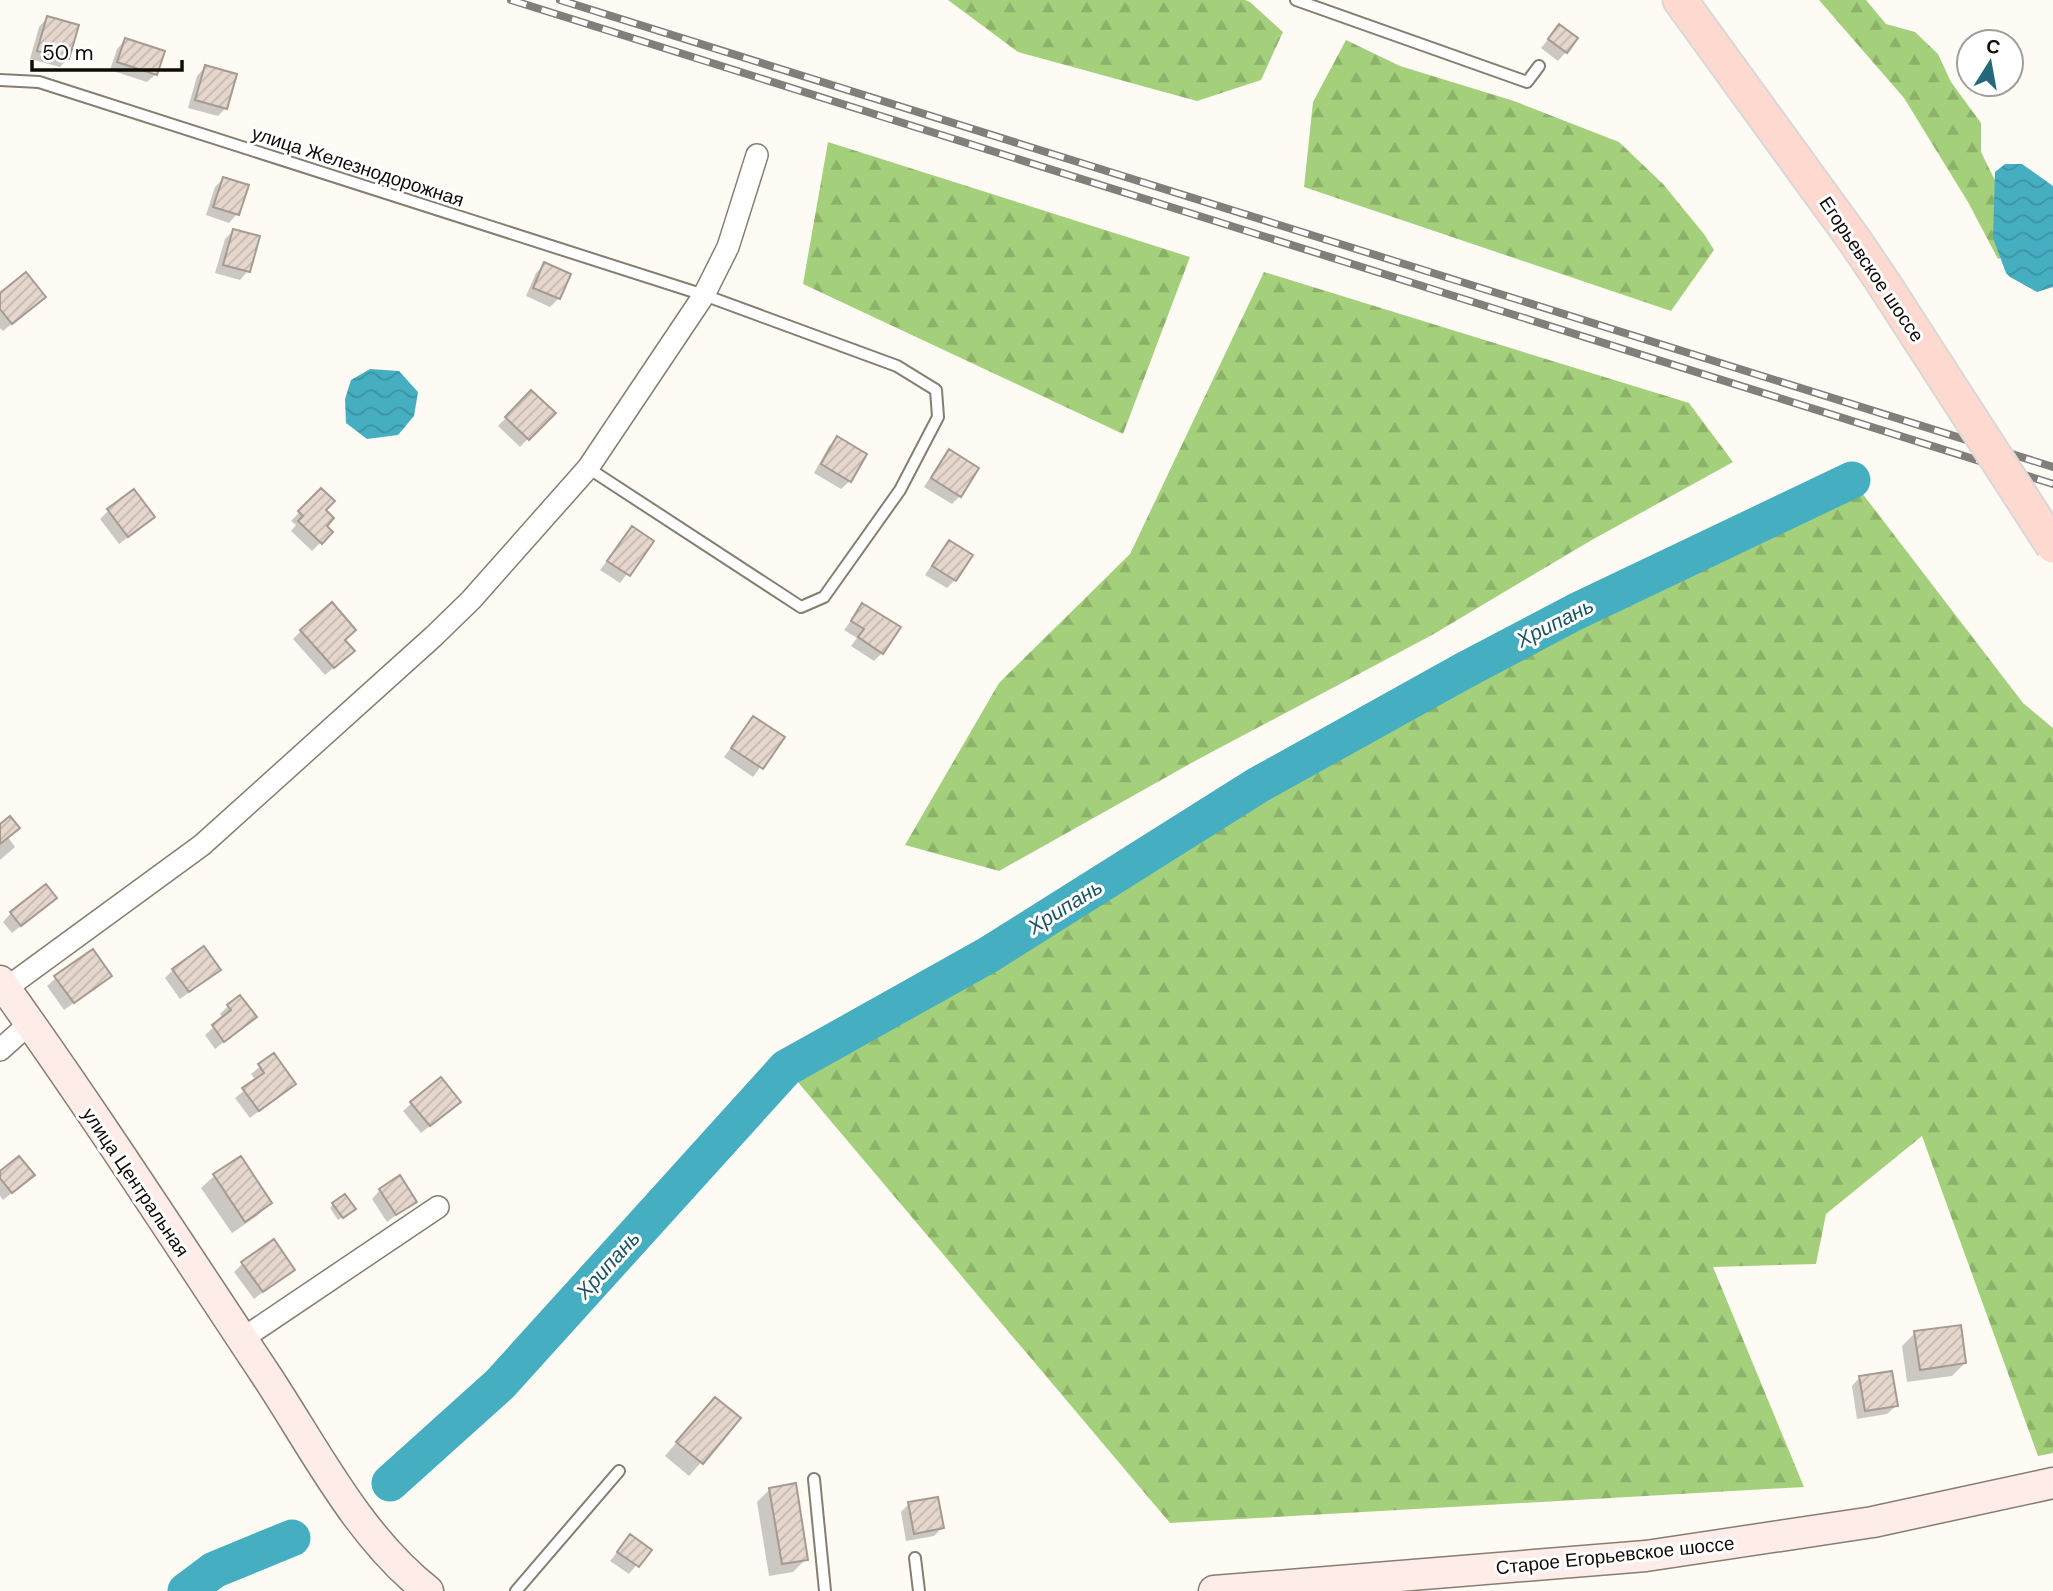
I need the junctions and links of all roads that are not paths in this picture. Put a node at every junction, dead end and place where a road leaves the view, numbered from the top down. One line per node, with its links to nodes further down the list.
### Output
1 (1297, 0): 3 (lane)
2 (1680, 0): 8 (main road, Егорьевское шоссе, bridge)
3 (1539, 66)
4 (0, 80): 6 (lane, улица Железнодорожная)
5 (757, 155): 6 (street)
6 (704, 295): 7 (street); 7 (lane, улица Железнодорожная)
7 (588, 468): 9 (street)
8 (2053, 546)
9 (3, 985): 10 (main road, улица Центральная)
10 (30, 1023): 11 (street); 13 (main road, улица Центральная)
11 (0, 1050)
12 (438, 1207): 13 (street)
13 (242, 1339): 18 (main road, улица Центральная)
14 (620, 1471): 19 (lane)
15 (814, 1479): 20 (lane)
16 (2053, 1483): 22 (main road, Старое Егорьевское шоссе)
17 (915, 1558): 21 (lane)
18 (428, 1591)
19 (516, 1591)
20 (825, 1591)
21 (919, 1591)
22 (1214, 1591)

